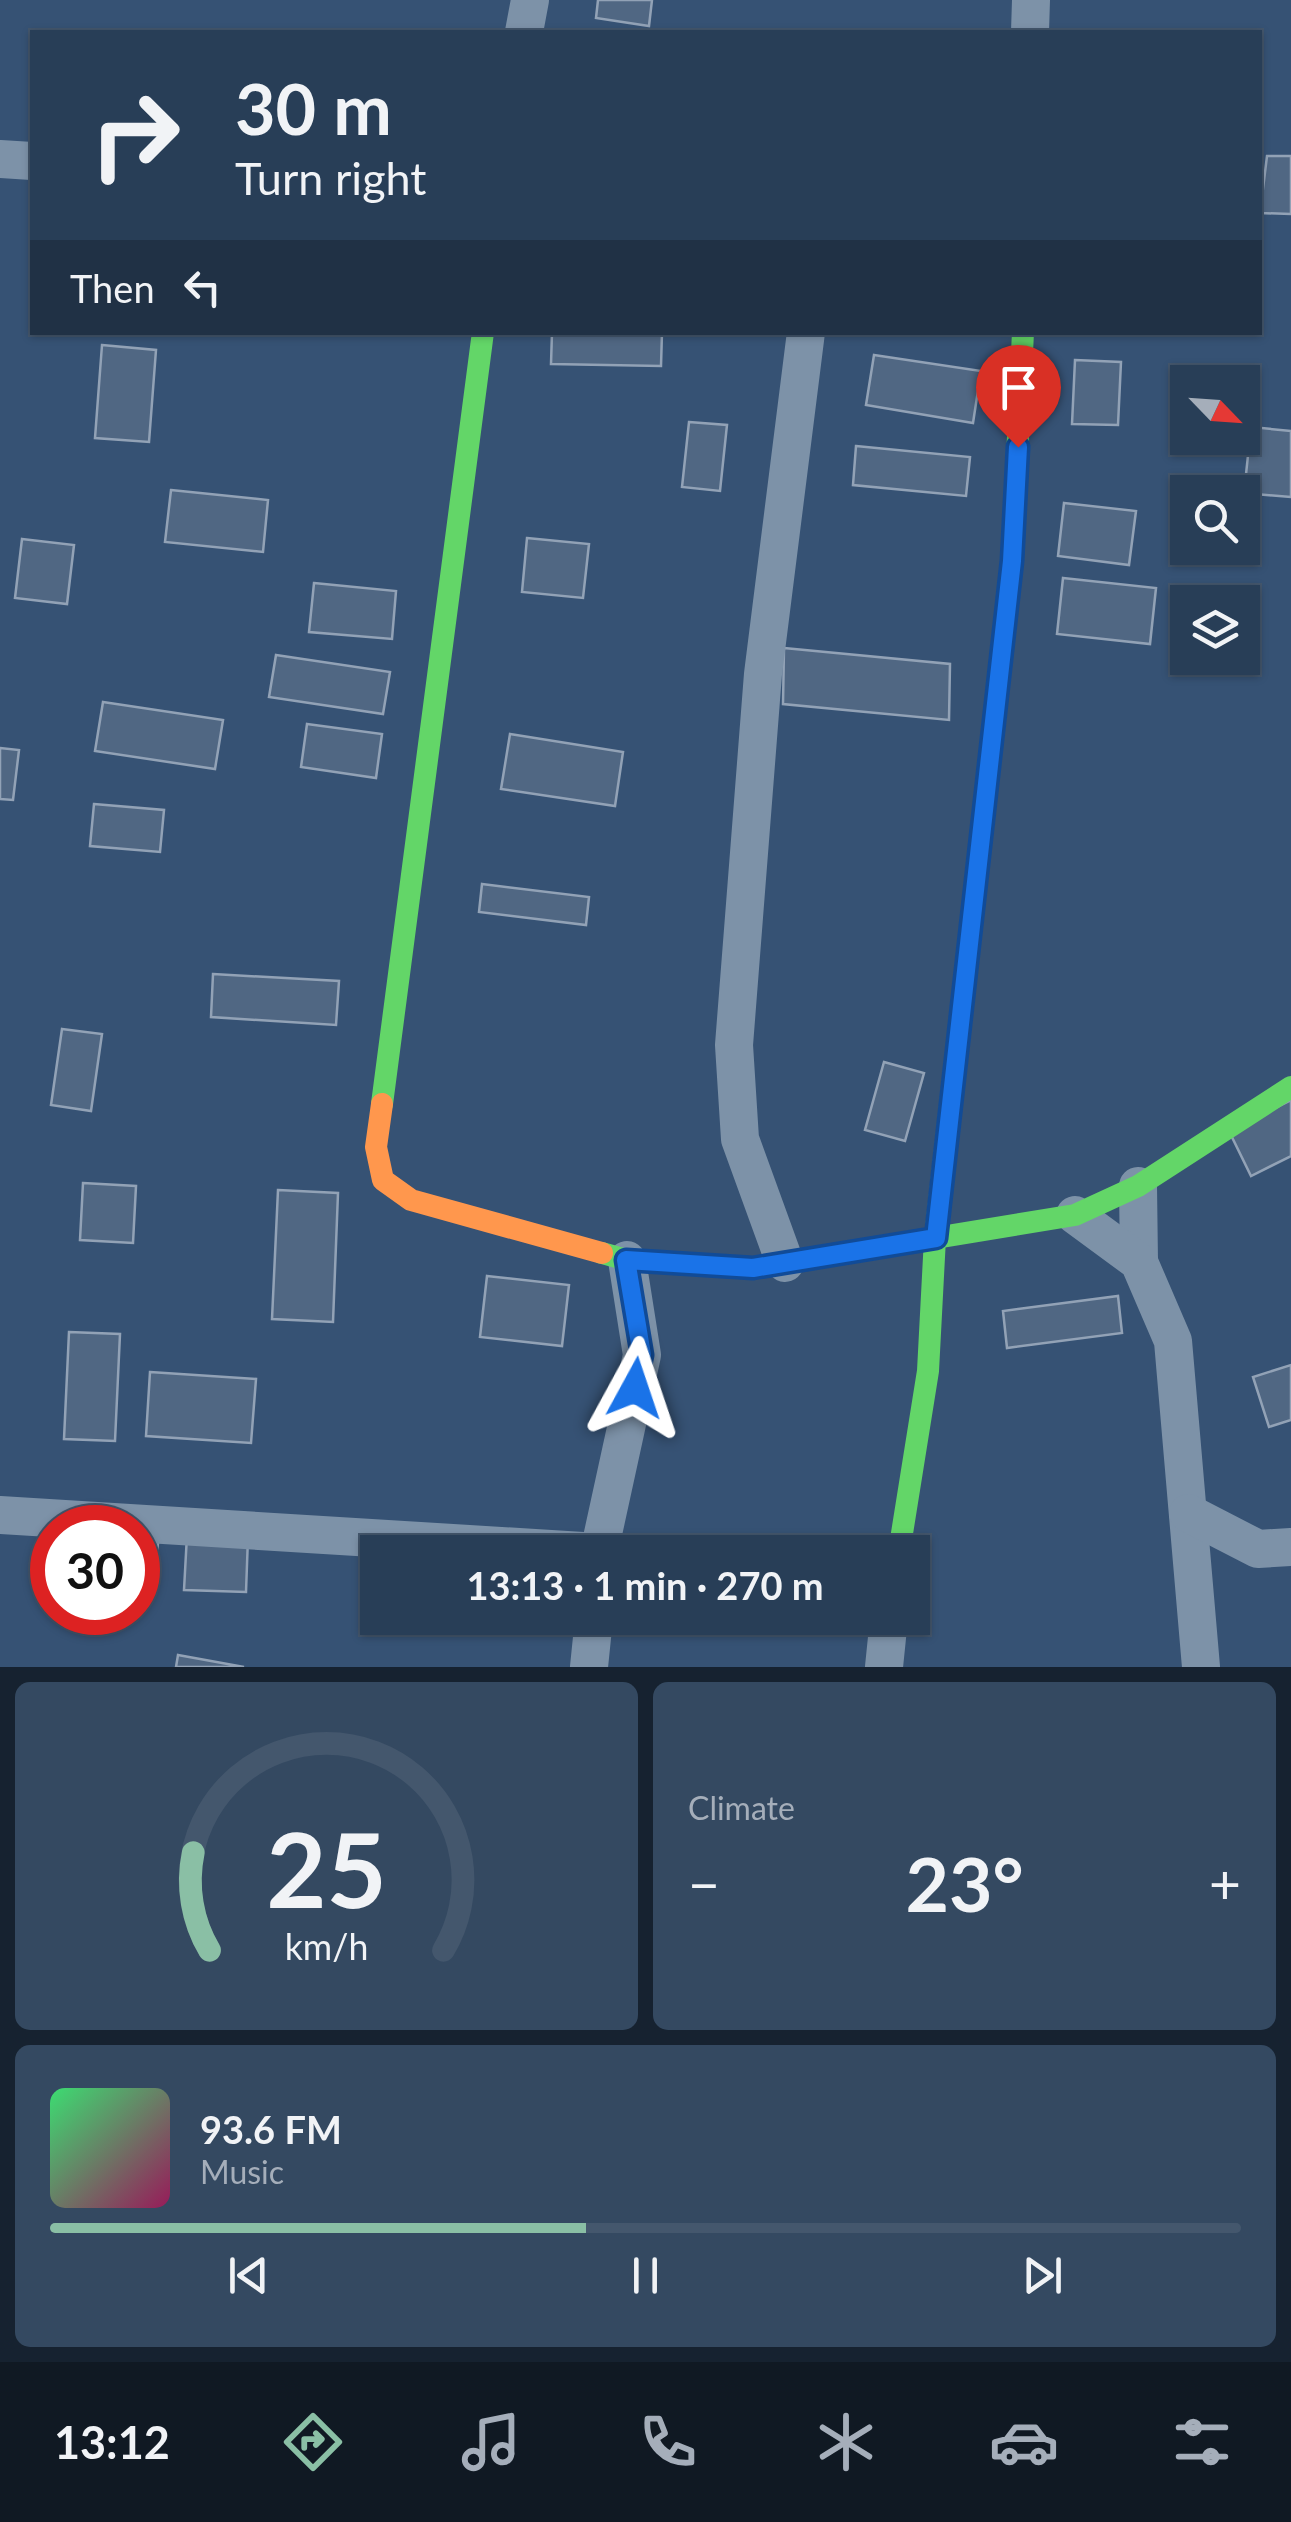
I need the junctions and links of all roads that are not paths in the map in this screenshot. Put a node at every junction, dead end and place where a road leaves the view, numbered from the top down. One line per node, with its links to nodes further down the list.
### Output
1 (530, 0): 3 (street)
2 (1031, 0): 4 (street)
3 (524, 30)
4 (1030, 30)
5 (0, 159): 6 (street)
6 (30, 161)
7 (483, 335): 14 (street)
8 (806, 335): 15 (street)
9 (1022, 335): 13 (street)
10 (1291, 1087): 11 (street)
11 (1138, 1186): 12 (street); 16 (street)
12 (1075, 1214): 13 (street); 16 (street)
13 (936, 1238): 15 (street); 20 (street)
14 (626, 1260): 15 (street); 19 (street)
15 (785, 1262)
16 (1139, 1262): 17 (street)
17 (1188, 1513): 22 (street); 27 (street)
18 (0, 1515): 21 (street)
19 (604, 1535)
20 (902, 1535)
21 (360, 1537)
22 (1291, 1547)
23 (592, 1635): 25 (street)
24 (887, 1635): 26 (street)
25 (589, 1667)
26 (884, 1667)
27 (1200, 1667)

